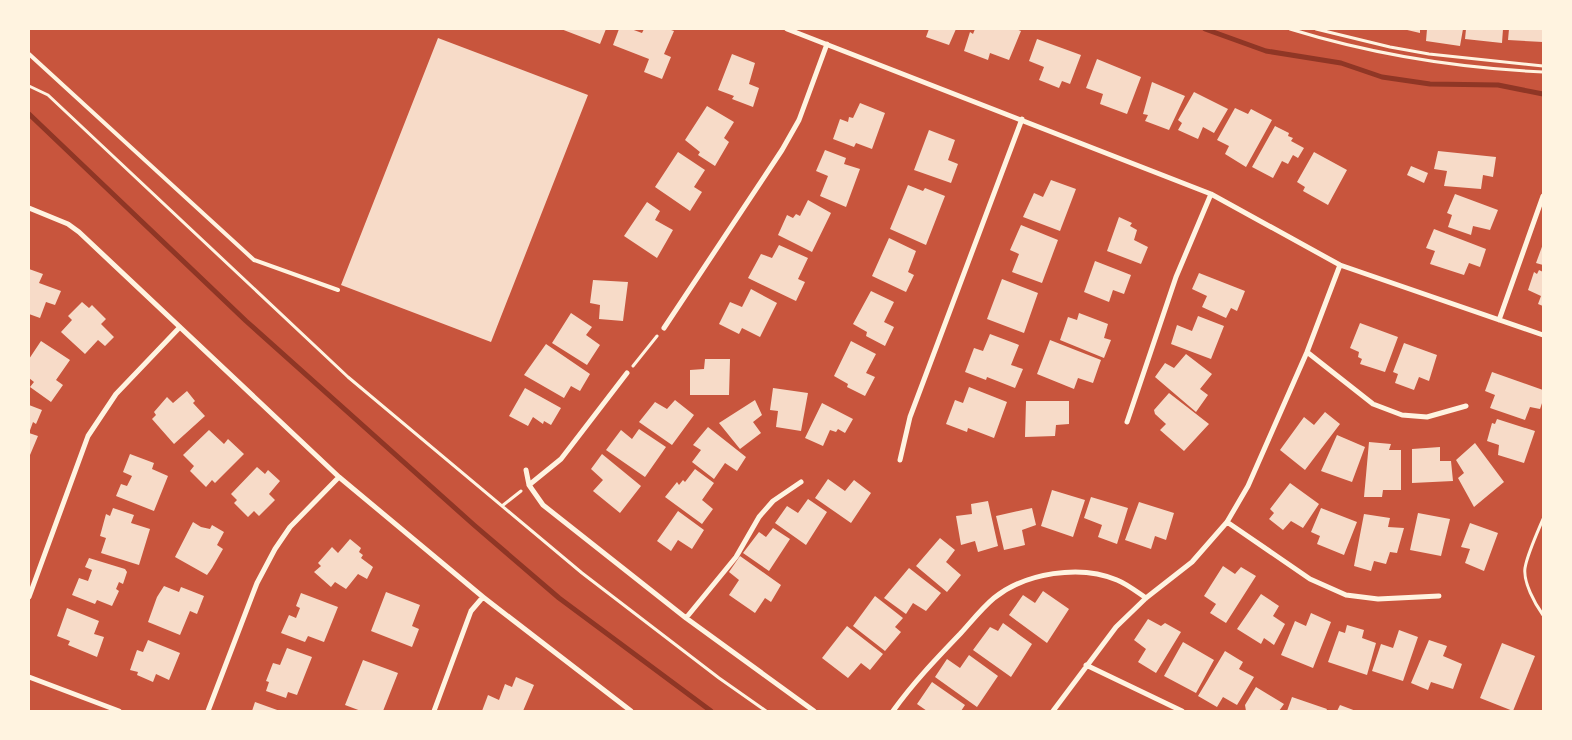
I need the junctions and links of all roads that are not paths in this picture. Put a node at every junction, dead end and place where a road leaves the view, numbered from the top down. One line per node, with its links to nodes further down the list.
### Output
1 (787, 29): 2 (street)
2 (827, 44): 4 (street); 12 (street)
3 (29, 54): 9 (lane)
4 (1022, 119): 5 (street); 18 (street)
5 (1211, 194): 8 (street); 17 (street)
6 (1543, 196): 10 (street)
7 (29, 208): 11 (street)
8 (1340, 266): 10 (street); 14 (street)
9 (338, 290)
10 (1499, 320): 13 (street)
11 (180, 327): 20 (street); 25 (street)
12 (664, 328)
13 (1543, 335)
14 (1307, 352): 16 (street); 23 (street)
15 (627, 373): 22 (street)
16 (1466, 406)
17 (1127, 422)
18 (900, 460)
19 (526, 470): 22 (street)
20 (339, 477): 26 (street); 32 (street)
21 (801, 482): 28 (street)
22 (529, 485): 28 (street)
23 (1227, 522): 24 (street); 27 (street)
24 (1439, 596)
25 (29, 597)
26 (483, 597): 33 (street); 34 (street)
27 (1146, 598): 29 (street); 36 (street)
28 (686, 618): 35 (street)
29 (1086, 665): 37 (street); 38 (street)
30 (29, 676): 31 (street)
31 (119, 711)
32 (208, 711)
33 (434, 711)
34 (631, 711)
35 (814, 711)
36 (892, 711)
37 (1053, 711)
38 (1182, 711)

